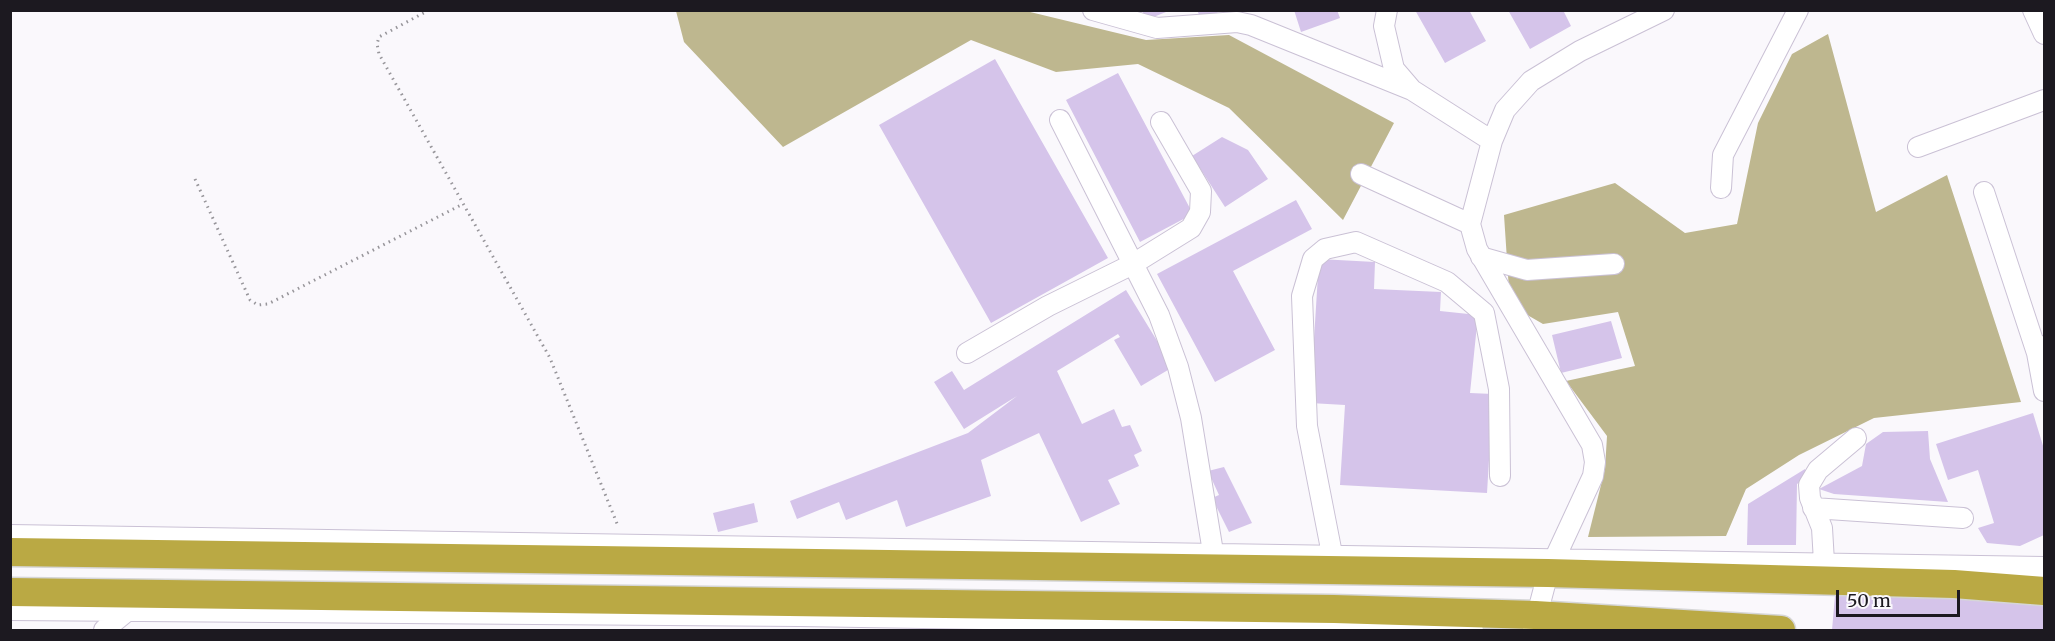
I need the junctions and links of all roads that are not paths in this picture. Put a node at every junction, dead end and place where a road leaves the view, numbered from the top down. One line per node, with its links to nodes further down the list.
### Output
1 (1093, 10): 7 (street)
2 (1387, 10): 7 (street)
3 (1664, 10): 11 (street)
4 (1798, 10): 14 (street)
5 (2033, 10): 6 (street)
6 (2044, 34)
7 (1412, 90): 11 (street)
8 (2044, 100): 12 (street)
9 (1060, 120): 18 (street)
10 (1161, 122): 18 (street)
11 (1492, 141): 16 (street)
12 (1918, 147)
13 (1361, 174): 16 (street)
14 (1721, 188)
15 (1984, 192): 21 (street)
16 (1471, 215): 17 (street)
17 (1481, 257): 19 (street); 32 (street)
18 (1134, 264): 20 (street); 29 (street)
19 (1614, 264)
20 (967, 353)
21 (2040, 355): 22 (street)
22 (2044, 391)
23 (1856, 438): 25 (street)
24 (1500, 476): 30 (street)
25 (1813, 508): 26 (street); 31 (street)
26 (1963, 518)
27 (10, 535): 29 (street)
28 (10, 552): 32 (highway)
29 (1213, 552): 30 (street)
30 (1332, 554): 32 (street)
31 (1824, 562): 32 (street); 33 (street)
32 (1552, 565): 34 (highway); 40 (street)
33 (2044, 567)
34 (2044, 591)
35 (10, 592): 40 (highway)
36 (10, 610): 37 (street)
37 (126, 612): 38 (street); 42 (street)
38 (778, 623): 39 (street)
39 (801, 623): 41 (street)
40 (1534, 623): 44 (highway)
41 (1036, 625): 43 (street)
42 (104, 630)
43 (1473, 630)
44 (1781, 630)

